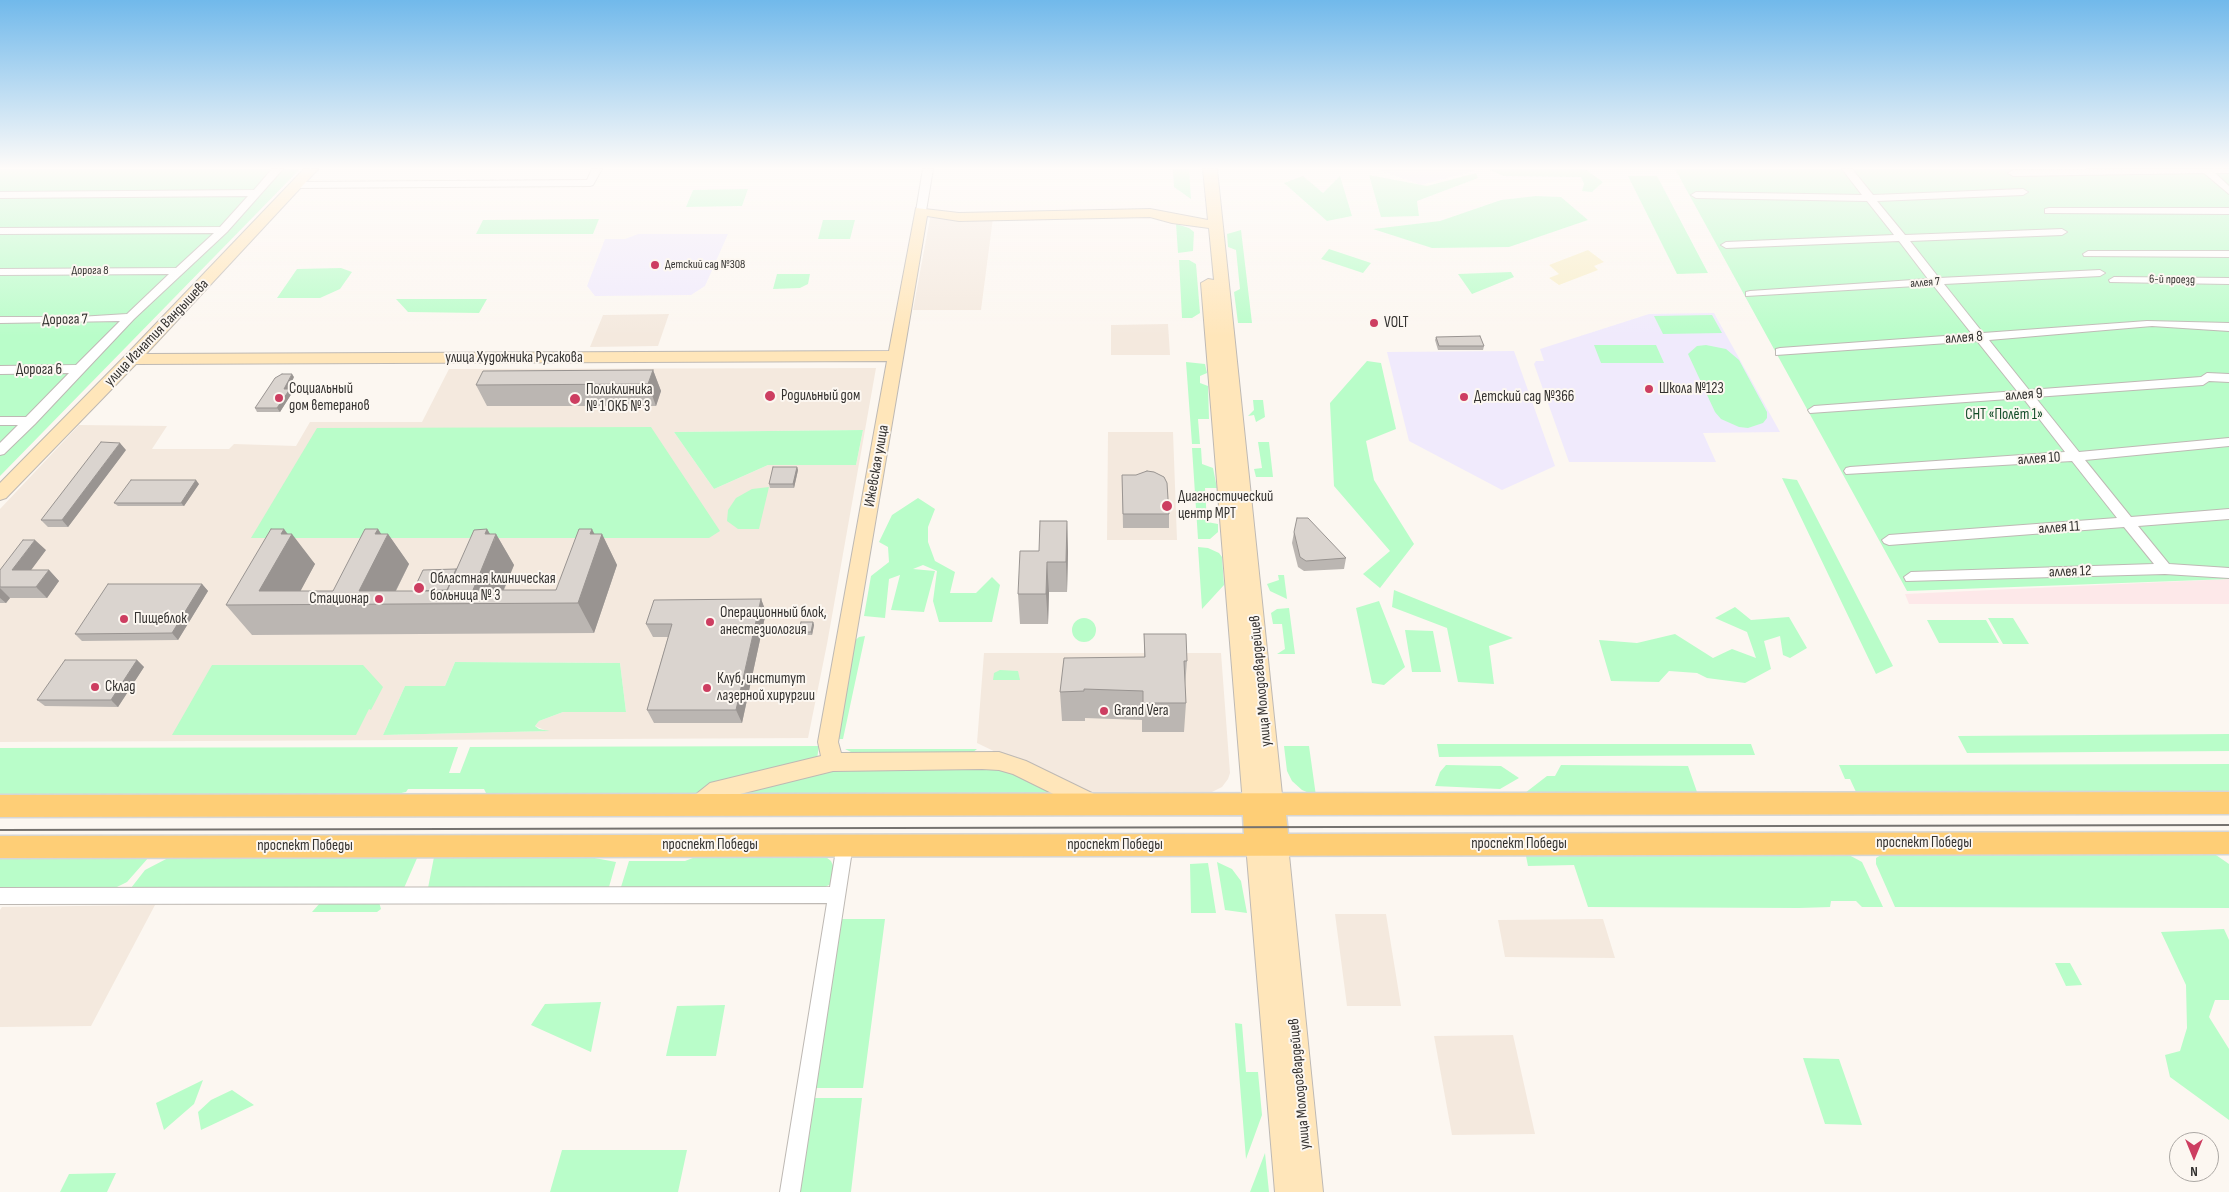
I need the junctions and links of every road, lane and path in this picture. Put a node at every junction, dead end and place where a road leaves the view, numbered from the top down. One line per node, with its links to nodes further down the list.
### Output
1 (1209, 224): 47 (street, улица Молодогвардейцев)
2 (228, 225): 6 (street)
3 (259, 225): 26 (street, улица Игнатия Вандышева)
4 (919, 225): 25 (street, Ижевская улица)
5 (1891, 225): 9 (street)
6 (223, 230): 7 (street); 13 (street)
7 (0, 231)
8 (2062, 232): 9 (street)
9 (1903, 240): 10 (street); 18 (street)
10 (1726, 245)
11 (2088, 254): 12 (street)
12 (2229, 254)
13 (180, 271): 14 (street, Дорога 8); 20 (street)
14 (0, 272)
15 (2100, 273): 18 (street, аллея 7)
16 (2114, 280): 17 (street, 6-й проезд)
17 (2229, 281)
18 (1938, 283): 19 (street, аллея 7); 23 (street)
19 (1750, 294)
20 (130, 317): 21 (street, Дорога 7); 27 (street)
21 (0, 320)
22 (2229, 327): 23 (street, аллея 8)
23 (1979, 337): 24 (street, аллея 8); 30 (street)
24 (1780, 352)
25 (896, 356): 26 (street, улица Художника Русакова); 45 (street, Ижевская улица)
26 (132, 359): 38 (street, улица Игнатия Вандышева)
27 (78, 369): 28 (street, Дорога 6); 33 (street)
28 (0, 370)
29 (2229, 378): 30 (street, аллея 9)
30 (2026, 394): 31 (street, аллея 9); 36 (street)
31 (1814, 410)
32 (0, 421): 33 (street)
33 (30, 421): 35 (street)
34 (2229, 442): 36 (street, аллея 10)
35 (0, 451)
36 (2077, 456): 37 (street, аллея 10); 40 (street)
37 (1850, 471)
38 (0, 494)
39 (2229, 514): 40 (street, аллея 11)
40 (2128, 521): 41 (street, аллея 11); 42 (street)
41 (1890, 540)
42 (2165, 569): 43 (street, аллея 12); 44 (street, аллея 12)
43 (2229, 573)
44 (1911, 577)
45 (833, 762): 48 (street); 50 (street)
46 (2229, 803): 47 (main road)
47 (1263, 804): 48 (main road); 53 (main road, улица Молодогвардейцев)
48 (1093, 805): 50 (main road)
49 (0, 806): 50 (main road)
50 (698, 806)
51 (2229, 843): 53 (main road, проспект Победы)
52 (845, 844): 53 (main road, проспект Победы); 54 (main road, проспект Победы); 55 (street)
53 (1267, 845): 58 (street, улица Молодогвардейцев); 59 (street, улица Молодогвардейцев)
54 (0, 846)
55 (836, 895): 56 (street); 57 (street)
56 (0, 896)
57 (790, 1192)
58 (1288, 1192)
59 (1310, 1192)

